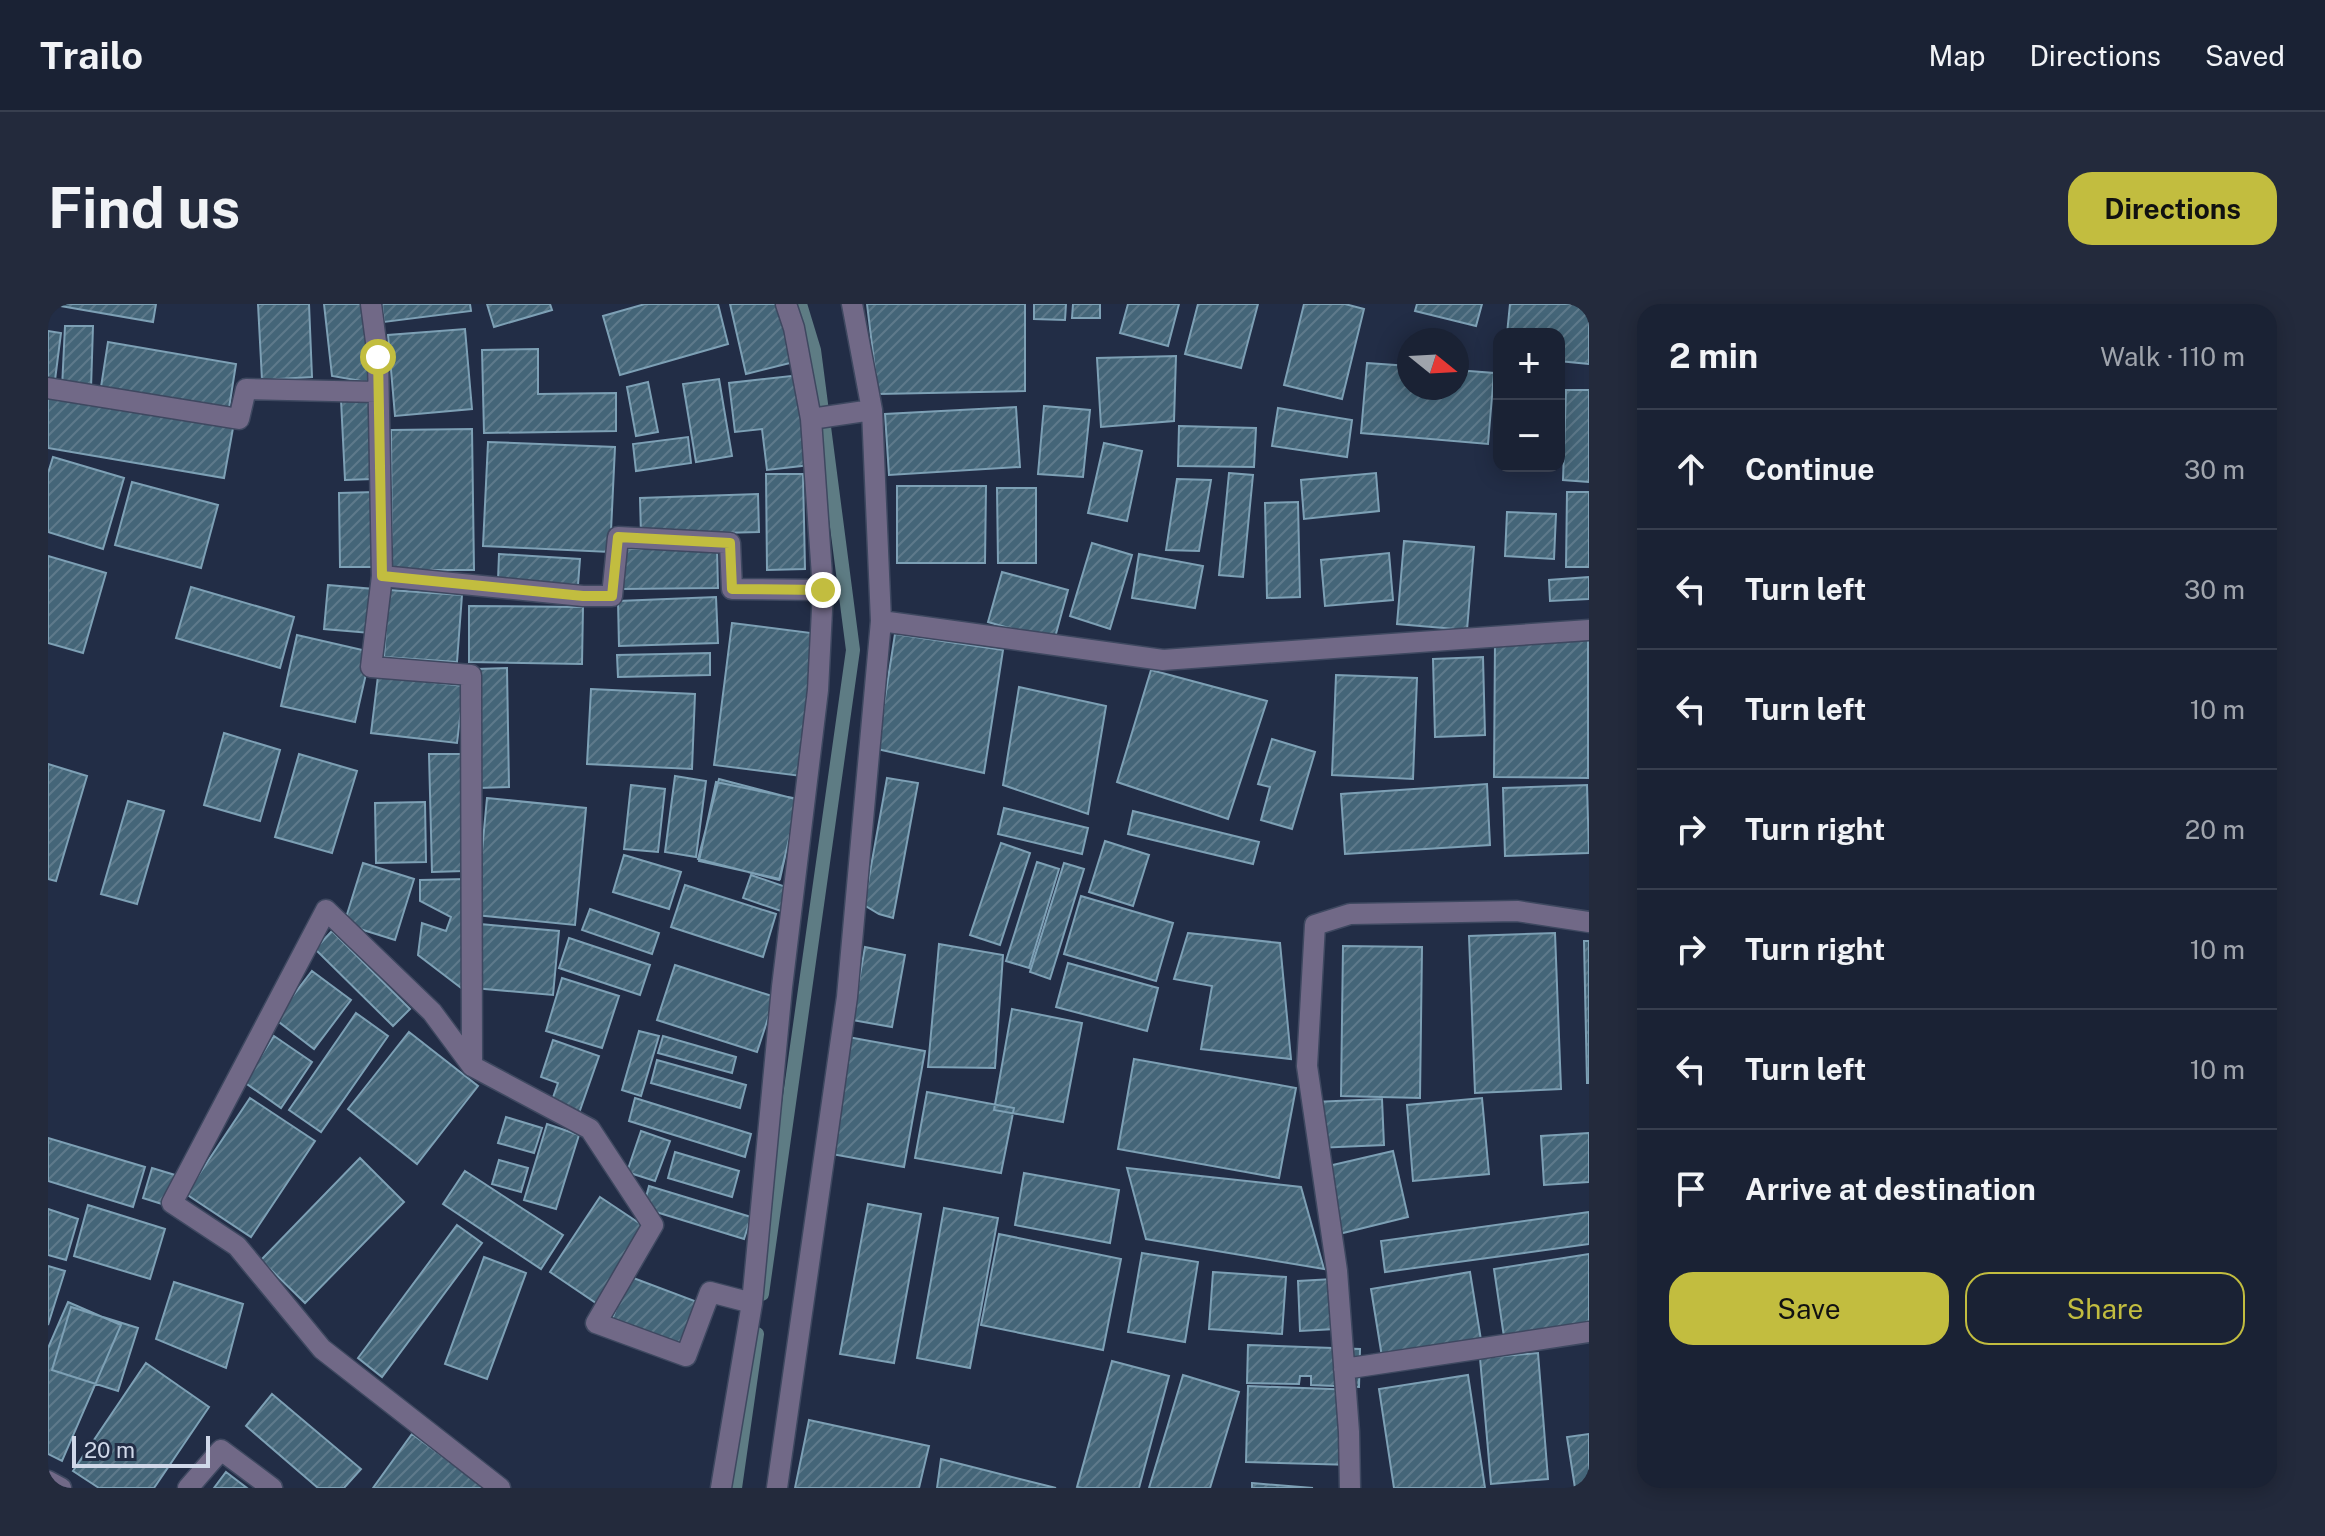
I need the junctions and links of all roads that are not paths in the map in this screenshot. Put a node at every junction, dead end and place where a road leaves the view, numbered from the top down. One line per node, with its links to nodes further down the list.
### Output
1 (371, 304): 5 (street)
2 (786, 304): 7 (street)
3 (852, 304): 6 (street)
4 (48, 388): 5 (street)
5 (378, 392): 8 (street)
6 (872, 410): 7 (street); 10 (street)
7 (811, 419): 9 (street)
8 (382, 576): 9 (street); 13 (street)
9 (823, 590): 14 (street)
10 (881, 621): 11 (street); 23 (street)
11 (1589, 630)
12 (1589, 922): 16 (street)
13 (472, 1066): 14 (street); 21 (street)
14 (752, 1303): 22 (street)
15 (1589, 1332): 16 (street)
16 (1344, 1369): 24 (street)
17 (48, 1481): 18 (street)
18 (61, 1488)
19 (188, 1488): 20 (street)
20 (272, 1488)
21 (500, 1488)
22 (721, 1488)
23 (777, 1488)
24 (1350, 1488)

